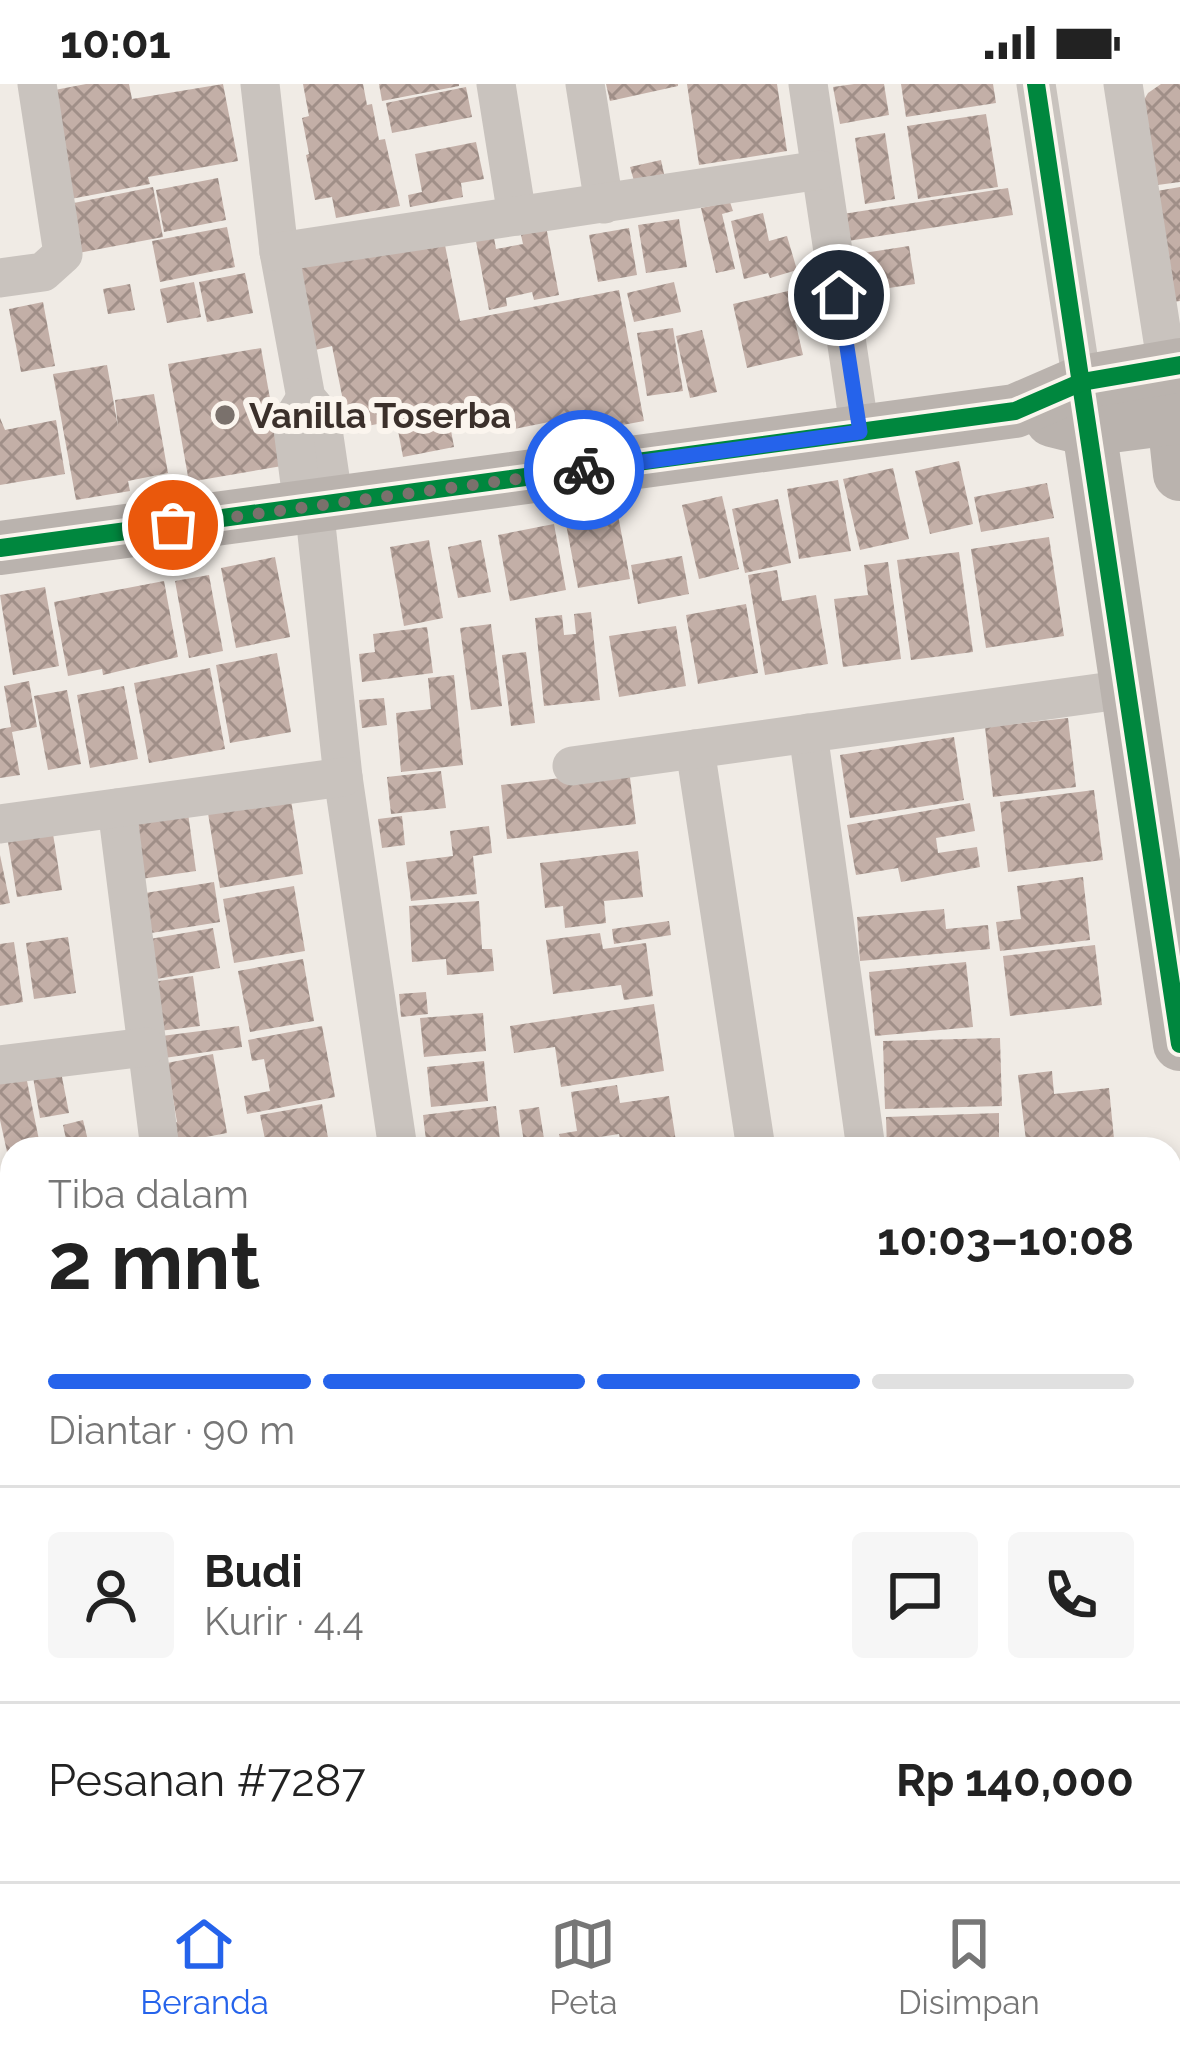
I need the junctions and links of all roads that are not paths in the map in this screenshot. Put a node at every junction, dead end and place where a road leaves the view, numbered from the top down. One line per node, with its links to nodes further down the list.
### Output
1 (37, 84): 12 (street)
2 (260, 84): 11 (street)
3 (496, 84): 10 (street)
4 (584, 84): 9 (street)
5 (808, 84): 8 (street)
6 (1036, 84): 14 (street)
7 (1123, 84): 13 (street)
8 (820, 170): 9 (street); 15 (street)
9 (604, 204): 10 (street)
10 (518, 216): 11 (street)
11 (279, 252): 17 (street)
12 (0, 278)
13 (1168, 393): 14 (street); 16 (street)
14 (1092, 404): 15 (street); 19 (street)
15 (860, 432): 17 (street)
16 (1180, 473)
17 (317, 506): 18 (street); 23 (street)
18 (0, 548)
19 (1127, 688): 20 (street); 26 (street)
20 (808, 733): 21 (street); 32 (street)
21 (695, 749): 22 (street); 31 (street)
22 (572, 766)
23 (343, 777): 24 (street); 30 (street)
24 (117, 808): 25 (street); 27 (street)
25 (0, 824)
26 (1180, 1044)
27 (146, 1047): 28 (street); 29 (street)
28 (0, 1065)
29 (158, 1137)
30 (396, 1137)
31 (754, 1137)
32 (864, 1137)

